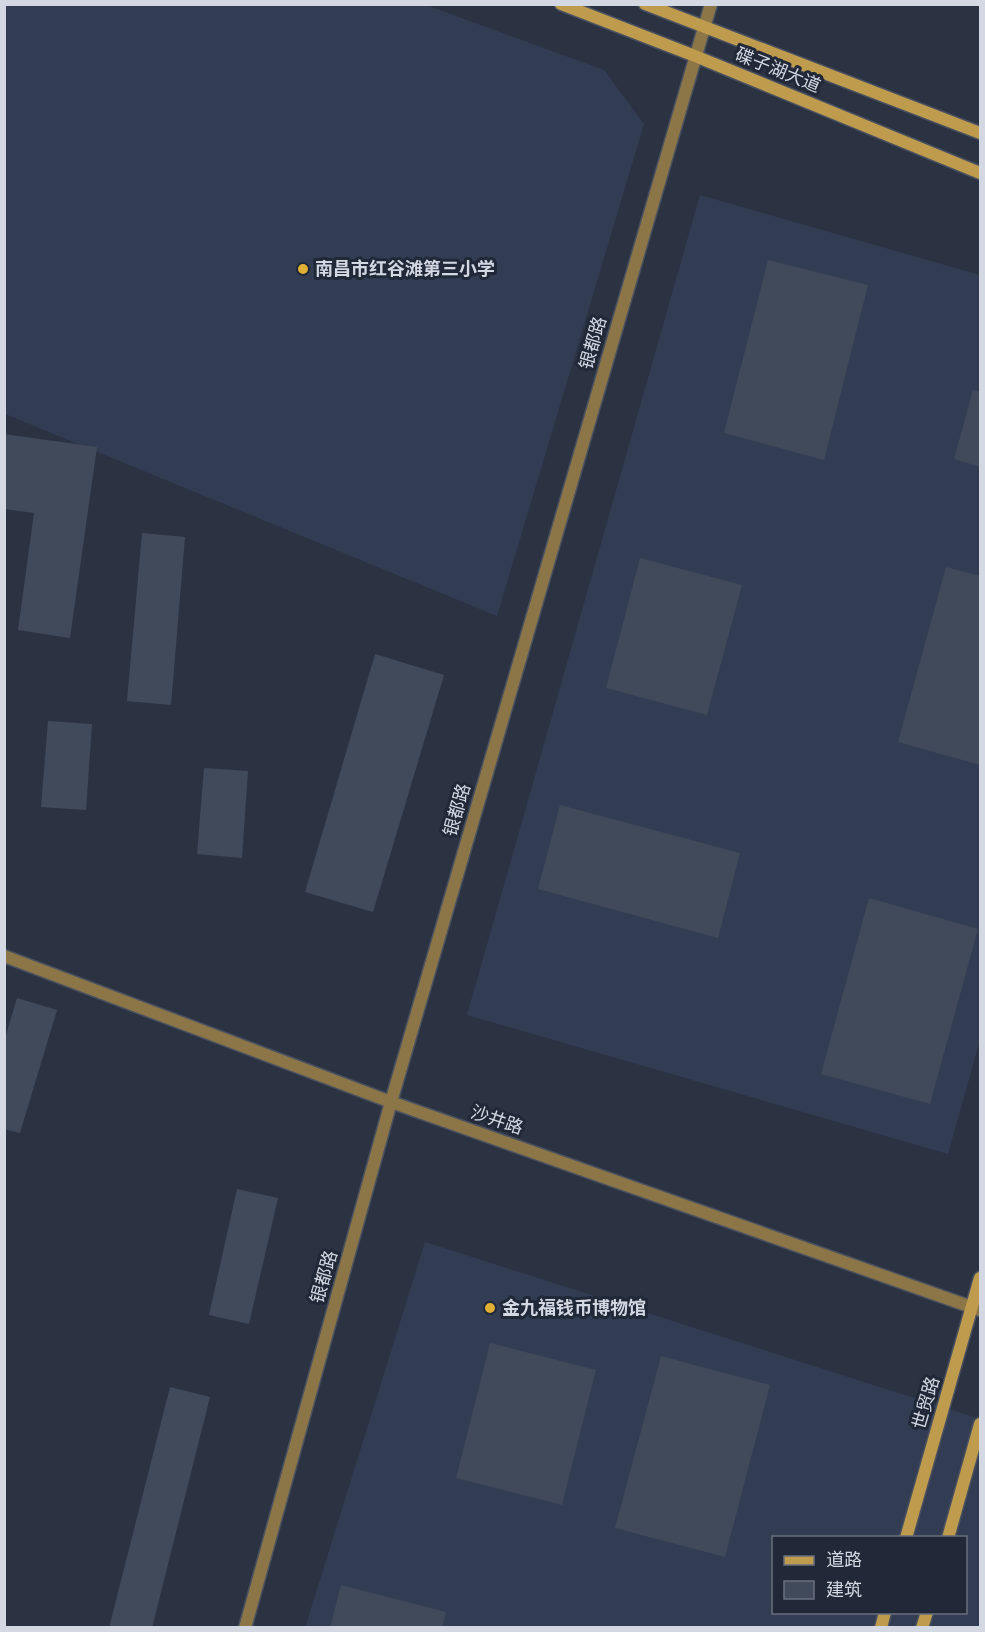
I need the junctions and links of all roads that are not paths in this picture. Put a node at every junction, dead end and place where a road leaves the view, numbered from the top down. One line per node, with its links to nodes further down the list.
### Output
1 (561, 4): 5 (main road, 碟子湖大道)
2 (645, 4): 4 (main road, 碟子湖大道)
3 (711, 4): 4 (street, 银都路)
4 (704, 27): 5 (street, 银都路); 6 (main road, 碟子湖大道)
5 (695, 56): 7 (main road, 碟子湖大道); 9 (street, 银都路)
6 (981, 133)
7 (981, 173)
8 (4, 956): 9 (street, 沙井路)
9 (391, 1102): 11 (street, 沙井路); 15 (street, 银都路)
10 (981, 1278): 11 (main road, 世贸路)
11 (976, 1309): 13 (main road, 世贸路)
12 (981, 1424): 14 (main road)
13 (907, 1536)
14 (949, 1536)
15 (245, 1628)

